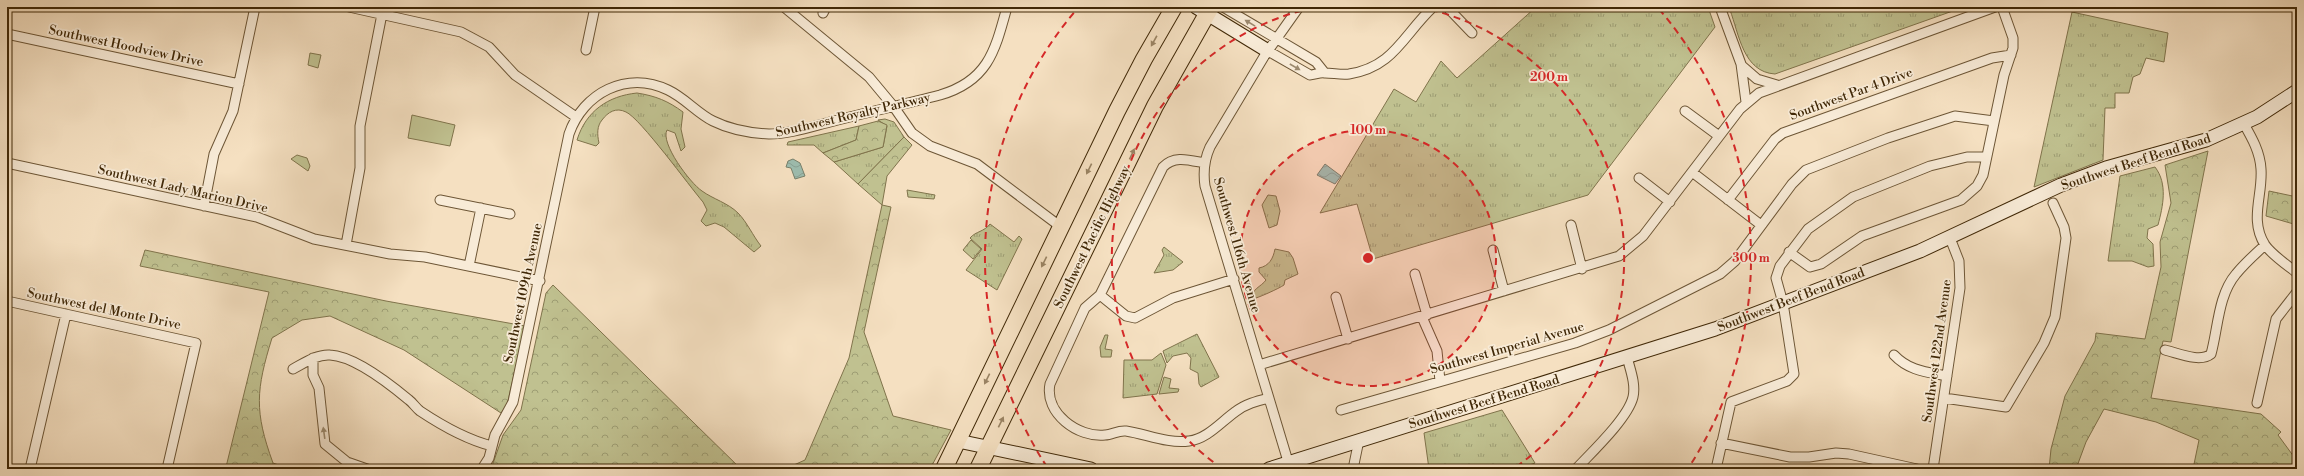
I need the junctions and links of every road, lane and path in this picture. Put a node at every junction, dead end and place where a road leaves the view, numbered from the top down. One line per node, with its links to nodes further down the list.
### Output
1 (255, 7): 24 (street)
2 (349, 7): 15 (street)
3 (595, 7): 19 (street)
4 (784, 7): 28 (street)
5 (1007, 7): 28 (street, Southwest Royalty Parkway)
6 (1174, 7): 48 (highway, one-way to 48)
7 (1223, 7): 18 (street, one-way to 7)
8 (1298, 7): 18 (street, Southwest 116th Avenue)
9 (1433, 7): 23 (street)
10 (1448, 7): 16 (street)
11 (1720, 7): 22 (street)
12 (1995, 7): 25 (street)
13 (2002, 7): 21 (street)
14 (1205, 9): 20 (main road); 85 (highway, Southwest Pacific Highway, one-way to 14)
15 (382, 14): 30 (street); 50 (street)
16 (1472, 33)
17 (7, 34): 24 (street, Southwest Hoodview Drive)
18 (1278, 39): 20 (street, Southwest 116th Avenue); 23 (street)
19 (586, 50)
20 (1268, 51): 23 (street, one-way to 23); 35 (street, Southwest 116th Avenue)
21 (2012, 55): 31 (street); 40 (street, Southwest Par 4 Drive)
22 (1741, 64): 25 (street); 27 (street)
23 (1324, 72)
24 (239, 84): 43 (street)
25 (1778, 85): 27 (street)
26 (2297, 91): 32 (main road, Southwest Beef Bend Road)
27 (1746, 102): 33 (street)
28 (894, 106): 30 (street, Southwest Royalty Parkway); 48 (street)
29 (1685, 111): 33 (street)
30 (576, 117): 59 (street, Southwest 109th Avenue)
31 (1994, 121): 34 (street); 47 (street, Southwest Imperial Avenue)
32 (2244, 124): 49 (main road, Southwest Beef Bend Road); 51 (street)
33 (1719, 136): 37 (street)
34 (1986, 157): 53 (street); 53 (street)
35 (1204, 163): 58 (street, Southwest 116th Avenue); 62 (street)
36 (7, 164): 43 (street, Southwest Lady Marion Drive)
37 (1692, 172): 40 (street); 41 (street)
38 (1639, 178): 41 (street)
39 (440, 200): 44 (street)
40 (1728, 200): 47 (street)
41 (1670, 202): 55 (street)
42 (2053, 203): 78 (street)
43 (204, 206): 50 (street, Southwest Lady Marion Drive)
44 (481, 208): 45 (street); 54 (street)
45 (510, 214)
46 (1571, 225): 55 (street)
47 (1762, 225): 76 (street, Southwest Imperial Avenue)
48 (1061, 227): 82 (highway, one-way to 82)
49 (1950, 238): 65 (main road, Southwest Beef Bend Road); 75 (street, Southwest 122nd Avenue)
50 (346, 245): 54 (street, Southwest Lady Marion Drive)
51 (2265, 245): 56 (street); 69 (street)
52 (1492, 250): 60 (street)
53 (1789, 252): 65 (street)
54 (469, 266): 59 (street, Southwest Lady Marion Drive)
55 (1582, 269): 60 (street)
56 (2297, 273)
57 (1415, 274): 67 (street)
58 (1234, 279): 62 (street); 73 (street, Southwest 116th Avenue)
59 (540, 281): 84 (street, Southwest 109th Avenue)
60 (1504, 291): 67 (street)
61 (2297, 292): 79 (street)
62 (1100, 295): 77 (street)
63 (1336, 297): 68 (street)
64 (7, 301): 66 (street, Southwest del Monte Drive)
65 (1783, 303): 71 (main road, Southwest Beef Bend Road); 83 (street)
66 (66, 314): 87 (street); 88 (street, Southwest del Monte Drive)
67 (1425, 316): 68 (street); 76 (street)
68 (1348, 338): 73 (street)
69 (2165, 350)
70 (1894, 355): 75 (street)
71 (1627, 357): 81 (main road, Southwest Beef Bend Road); 96 (street)
72 (313, 358): 74 (street); 84 (street); 89 (street, one-way to 72)
73 (1259, 365): 77 (street, Southwest 116th Avenue)
74 (293, 369)
75 (1947, 376): 78 (street, Southwest 122nd Avenue)
76 (1440, 381): 80 (street, Southwest Imperial Avenue)
77 (1269, 398): 86 (street, Southwest 116th Avenue)
78 (1944, 398): 99 (street, Southwest 122nd Avenue)
79 (2257, 403)
80 (1341, 410)
81 (1359, 440): 86 (main road, Southwest Beef Bend Road); 95 (street)
82 (958, 441): 85 (main road); 91 (highway)
83 (1722, 443): 97 (street); 98 (street)
84 (492, 446): 90 (street, Southwest 109th Avenue)
85 (989, 448): 92 (highway, Southwest Pacific Highway); 93 (main road)
86 (1290, 466): 94 (main road, Southwest Beef Bend Road)
87 (30, 469)
88 (167, 469)
89 (367, 469)
90 (482, 469)
91 (944, 469)
92 (978, 469)
93 (1091, 469)
94 (1268, 469)
95 (1353, 469)
96 (1576, 469)
97 (1716, 469)
98 (1917, 469)
99 (1933, 469)

